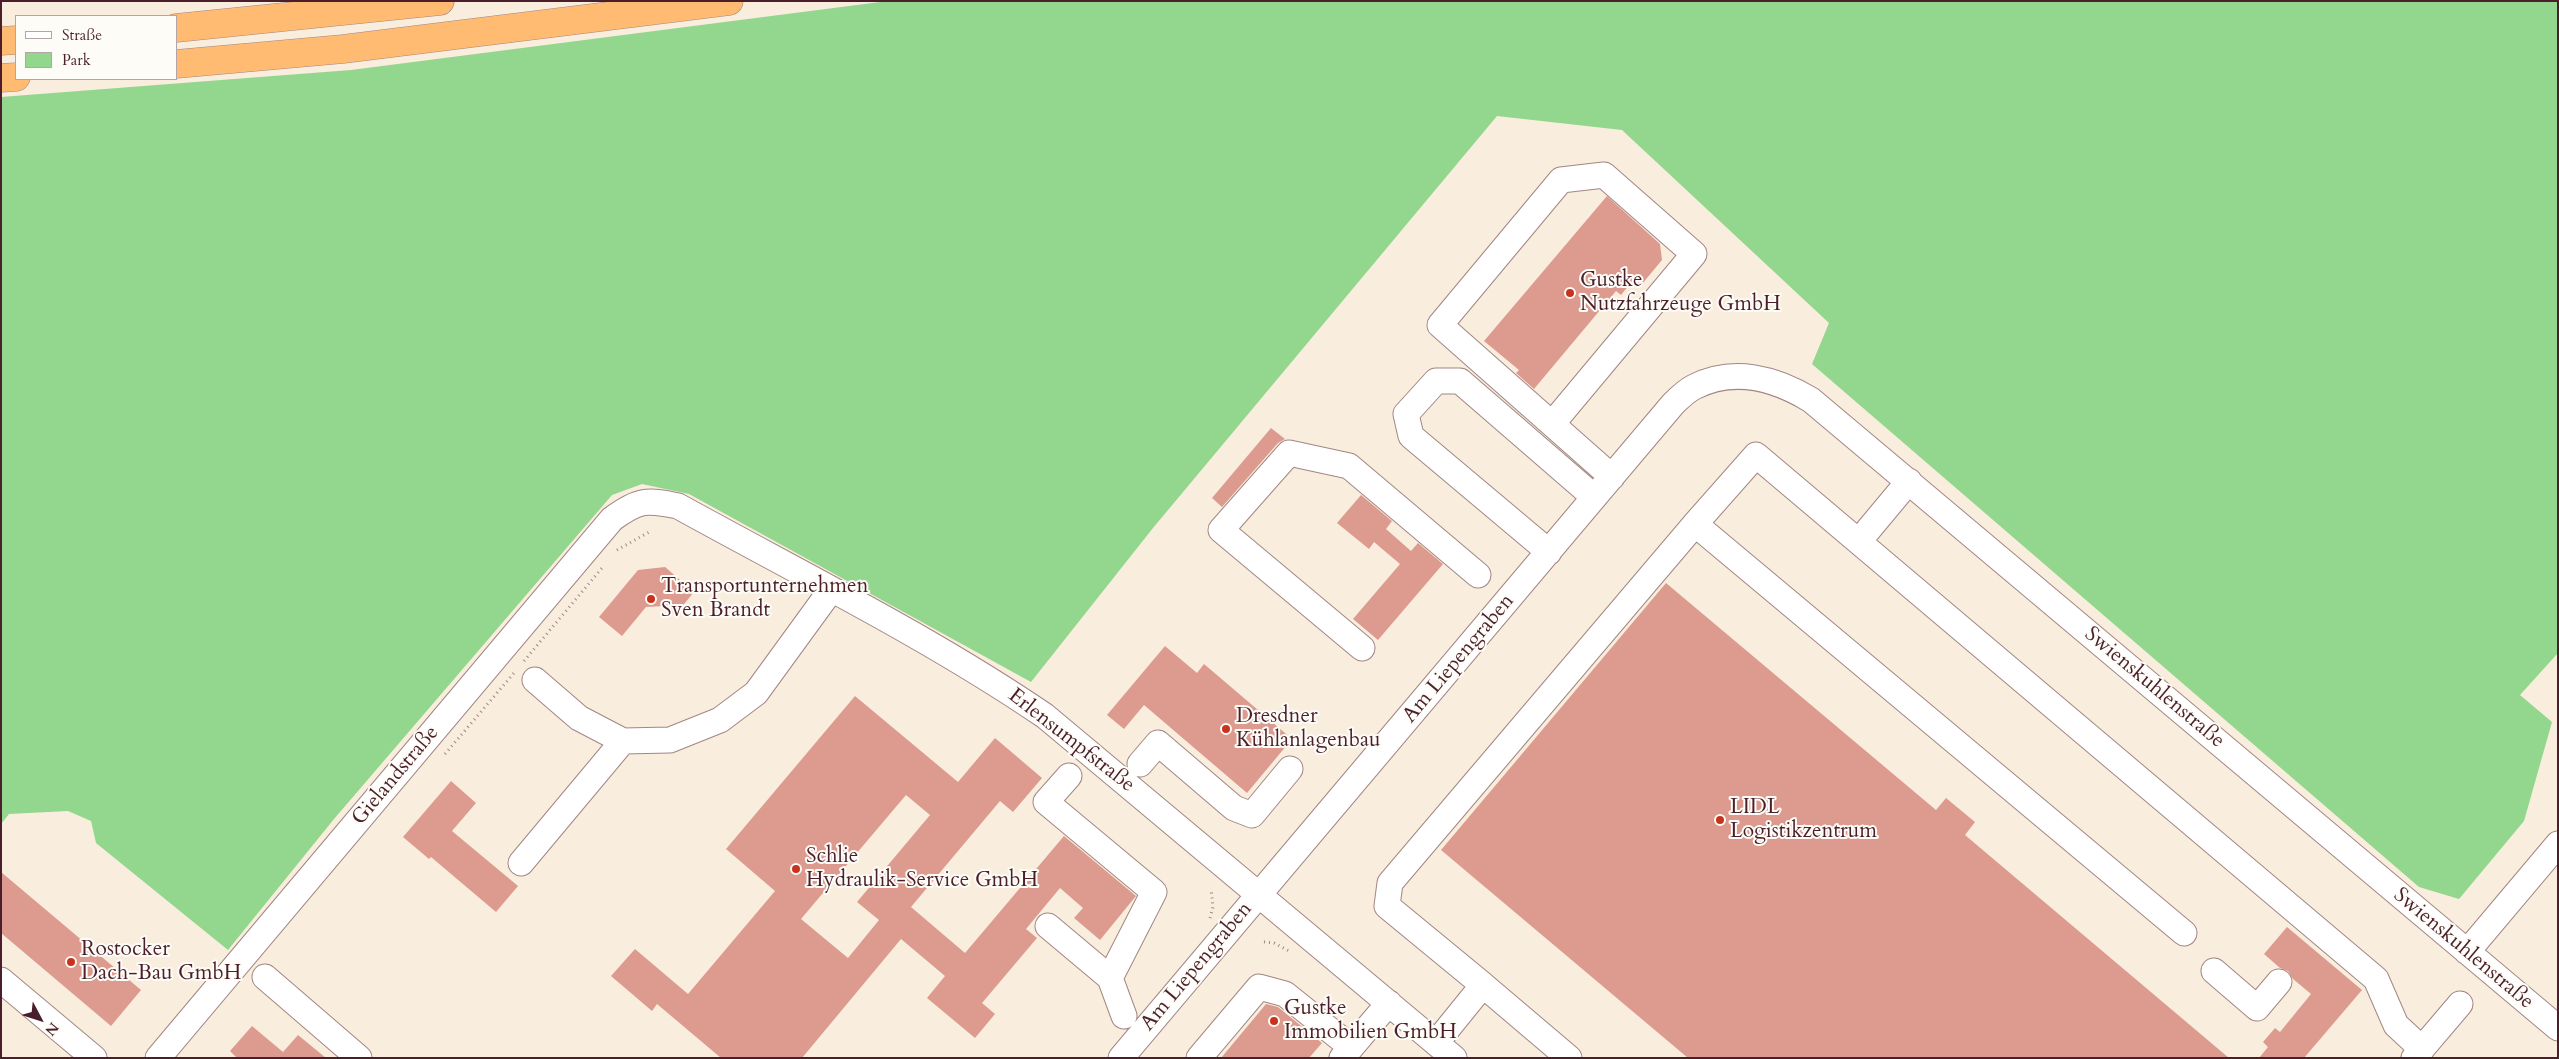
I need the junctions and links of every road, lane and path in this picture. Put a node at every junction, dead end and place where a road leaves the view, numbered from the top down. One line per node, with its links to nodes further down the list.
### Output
1 (440, 1): 3 (highway)
2 (729, 1): 6 (highway)
3 (178, 28)
4 (15, 40): 5 (highway)
5 (1, 41)
6 (178, 64)
7 (15, 77): 8 (highway)
8 (1, 78)
9 (1736, 376): 11 (street, Am Liepengraben); 12 (street, Swienskuhlenstraße)
10 (1552, 424): 10 (street); 11 (street)
11 (1612, 477): 13 (street, Am Liepengraben)
12 (1909, 481): 16 (street); 33 (street, Swienskuhlenstraße)
13 (1594, 497): 17 (street, Am Liepengraben); 17 (street)
14 (640, 502): 19 (street, Erlensumpfstraße); 48 (street, Gielandstraße)
15 (1695, 524): 16 (street); 32 (street); 39 (street)
16 (1859, 541): 46 (street)
17 (1549, 552): 29 (street, Am Liepengraben)
18 (1478, 575): 20 (street)
19 (831, 590): 22 (street); 29 (street, Erlensumpfstraße)
20 (1362, 648)
21 (534, 680): 22 (street)
22 (623, 740): 27 (street)
23 (1140, 764): 24 (street)
24 (1290, 769)
25 (1069, 776): 36 (street)
26 (2558, 844): 33 (street)
27 (521, 863)
28 (1211, 889): 30 (path)
29 (1258, 894): 40 (street, Erlensumpfstraße); 50 (street, Am Liepengraben)
30 (1210, 918)
31 (1048, 926): 36 (street)
32 (2184, 933)
33 (2467, 952): 43 (street, Swienskuhlenstraße)
34 (2214, 971): 38 (street)
35 (265, 977): 49 (street)
36 (1110, 978): 42 (street)
37 (1, 980): 47 (street)
38 (2279, 982)
39 (1483, 985): 44 (street); 52 (street)
40 (1389, 1003): 44 (street, Erlensumpfstraße); 45 (street)
41 (2460, 1004): 46 (street)
42 (1124, 1016)
43 (2558, 1028)
44 (1445, 1050)
45 (1346, 1053): 51 (street)
46 (2418, 1053)
47 (94, 1058)
48 (158, 1058)
49 (359, 1058)
50 (1121, 1058)
51 (1199, 1058)
52 (1569, 1058)

